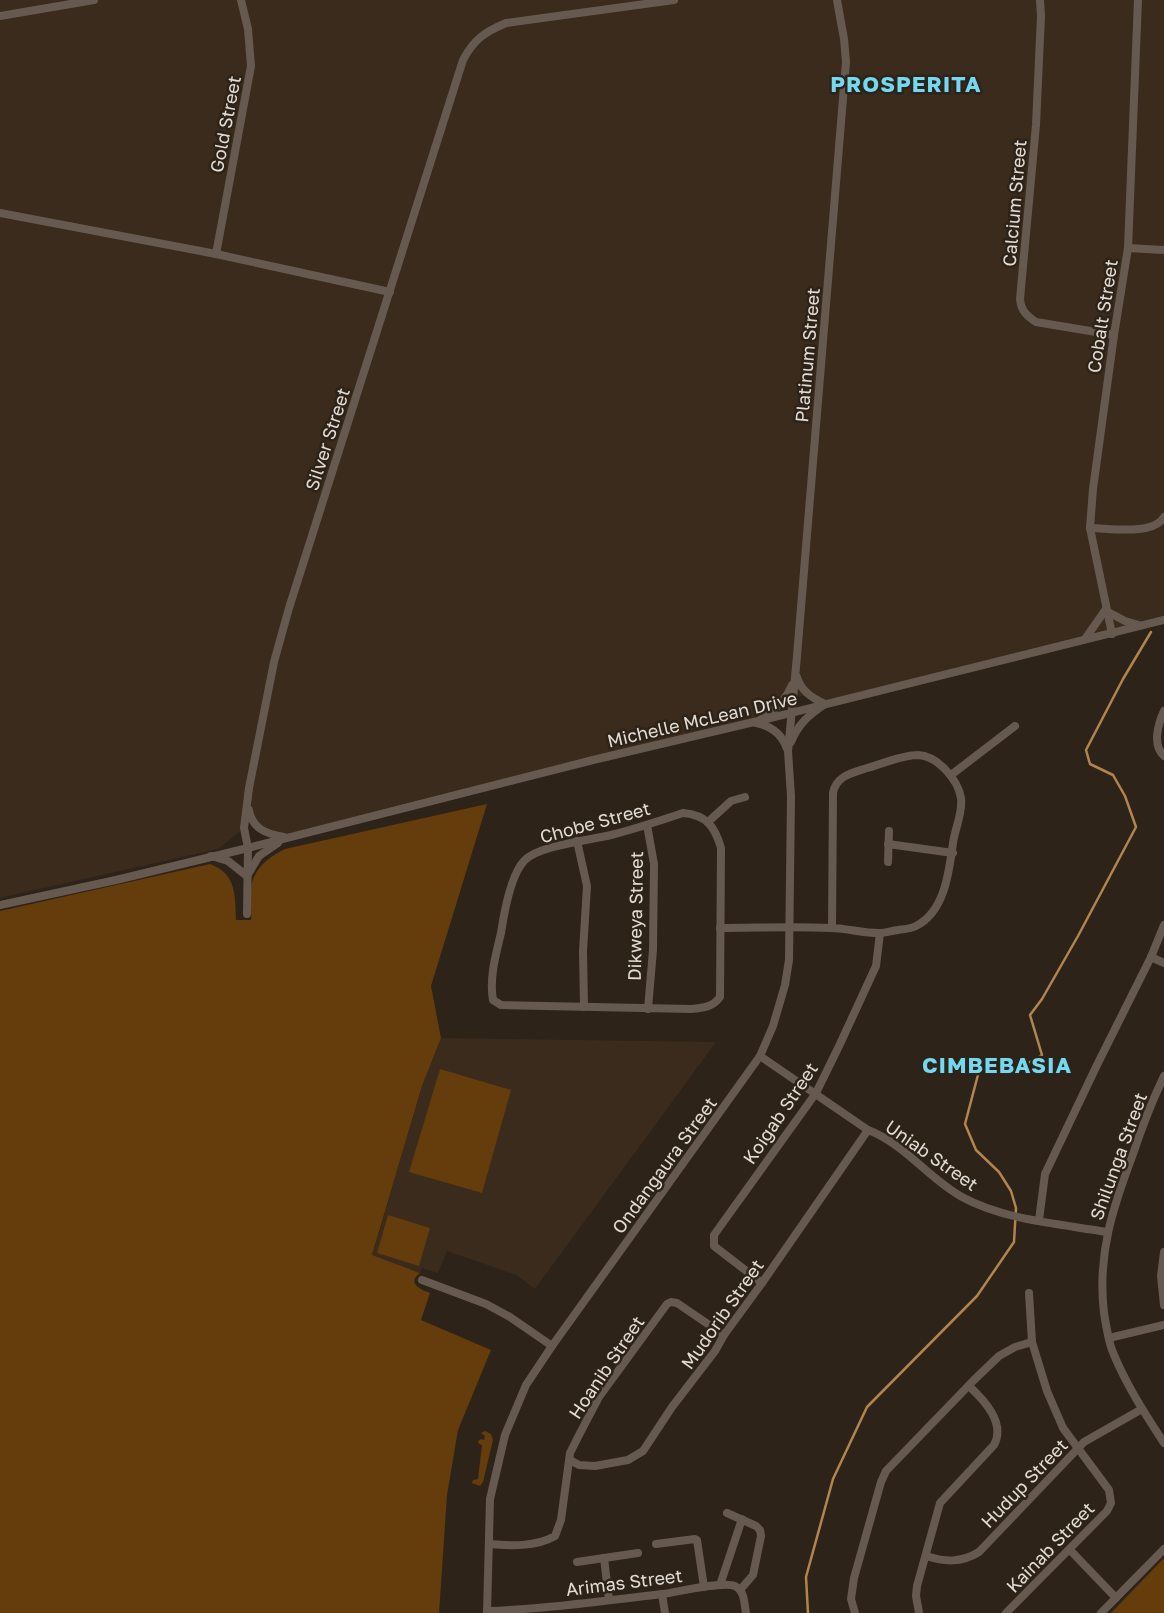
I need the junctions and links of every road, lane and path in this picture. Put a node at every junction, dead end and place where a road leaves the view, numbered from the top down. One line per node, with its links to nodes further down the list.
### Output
1 (94, 0): 7 (street)
2 (242, 0): 11 (street, Gold Street)
3 (674, 0): 12 (street, Silver Street)
4 (837, 0): 21 (street, Platinum Street)
5 (1040, 0): 13 (street, Calcium Street)
6 (1138, 0): 9 (street, Cobalt Street)
7 (0, 16)
8 (0, 213): 11 (street)
9 (1128, 248): 10 (street); 13 (street, Cobalt Street)
10 (1164, 250)
11 (216, 254): 12 (street)
12 (390, 292): 31 (street, Silver Street)
13 (1114, 335): 15 (street, Cobalt Street)
14 (1164, 517): 15 (street)
15 (1090, 528): 16 (street, Cobalt Street)
16 (1106, 610): 18 (street); 19 (street, Cobalt Street); 20 (street)
17 (1164, 620): 18 (street, Michelle McLean Drive)
18 (1141, 626): 19 (street, Michelle McLean Drive)
19 (1112, 634): 20 (street, Michelle McLean Drive)
20 (1085, 639): 22 (street, Michelle McLean Drive)
21 (796, 673): 22 (street); 24 (street, Platinum Street); 25 (street)
22 (825, 704): 24 (street, Michelle McLean Drive); 27 (street)
23 (1164, 711): 28 (street)
24 (791, 713): 25 (street, Michelle McLean Drive); 27 (street, Ondangaura Street)
25 (754, 722): 27 (street); 35 (street, Michelle McLean Drive)
26 (1015, 726): 29 (street)
27 (788, 751): 46 (street, Ondangaura Street)
28 (1164, 756)
29 (951, 776): 39 (street); 48 (street)
30 (745, 797): 32 (street)
31 (248, 805): 35 (street); 38 (street, Silver Street)
32 (708, 822): 33 (street, Chobe Street); 47 (street, Chobe Street)
33 (647, 825): 36 (street, Chobe Street); 53 (street, Dikweya Street)
34 (889, 831): 37 (street)
35 (286, 838): 38 (street, Michelle McLean Drive); 42 (street)
36 (576, 841): 52 (street); 52 (street, Chobe Street)
37 (888, 844): 39 (street); 41 (street)
38 (248, 848): 40 (street, Michelle McLean Drive); 42 (street, Silver Street)
39 (953, 853): 49 (street)
40 (209, 856): 42 (street); 43 (street, Michelle McLean Drive)
41 (888, 862)
42 (247, 876): 44 (street, Silver Street)
43 (0, 905)
44 (247, 914)
45 (1164, 924): 50 (street)
46 (789, 927): 47 (street); 48 (street); 54 (street, Ondangaura Street)
47 (720, 928): 53 (street, Chobe Street)
48 (832, 928): 49 (street)
49 (880, 933): 57 (street, Koigab Street)
50 (1151, 957): 51 (street); 59 (street)
51 (1164, 963)
52 (584, 1007): 53 (street, Chobe Street)
53 (648, 1009)
54 (760, 1056): 57 (street, Uniab Street); 70 (street, Ondangaura Street)
55 (1164, 1076): 56 (street, Shilunga Street)
56 (1162, 1086): 60 (street, Shilunga Street)
57 (816, 1093): 58 (street, Uniab Street); 63 (street, Koigab Street)
58 (868, 1130): 59 (street, Uniab Street); 63 (street, Mudorib Street)
59 (1039, 1220): 60 (street, Uniab Street)
60 (1107, 1232): 68 (street, Shilunga Street)
61 (1164, 1252): 65 (street)
62 (422, 1280): 70 (street)
63 (762, 1282): 67 (street, Mudorib Street)
64 (1029, 1293): 69 (street, Kainab Street)
65 (1164, 1305)
66 (1164, 1325): 68 (street)
67 (724, 1335): 75 (street, Mudorib Street); 75 (street, Hoanib Street)
68 (1109, 1338): 72 (street, Shilunga Street)
69 (1032, 1342): 71 (street); 74 (street, Kainab Street)
70 (552, 1346): 78 (street, Ondangaura Street)
71 (969, 1386): 83 (street); 95 (street)
72 (1142, 1409): 73 (street, Shilunga Street); 74 (street, Hudup Street)
73 (1164, 1443)
74 (1078, 1449): 81 (street, Kainab Street); 83 (street, Hudup Street)
75 (570, 1460): 78 (street, Hoanib Street)
76 (728, 1513): 77 (street)
77 (742, 1519): 86 (street); 88 (street)
78 (489, 1544): 92 (street, Ondangaura Street)
79 (656, 1544): 87 (street)
80 (1164, 1549): 90 (street)
81 (1070, 1550): 90 (street); 97 (street, Kainab Street)
82 (638, 1553): 84 (street)
83 (926, 1556): 96 (street)
84 (604, 1558): 85 (street); 91 (street)
85 (577, 1562)
86 (720, 1585): 87 (street, Arimas Street); 88 (street, Arimas Street)
87 (704, 1587): 89 (street, Arimas Street)
88 (740, 1590): 94 (street)
89 (662, 1594): 91 (street, Arimas Street); 93 (street)
90 (1116, 1598): 98 (street)
91 (609, 1600): 92 (street, Arimas Street)
92 (487, 1612)
93 (665, 1613)
94 (746, 1613)
95 (855, 1613)
96 (919, 1613)
97 (1006, 1613)
98 (1101, 1613)

